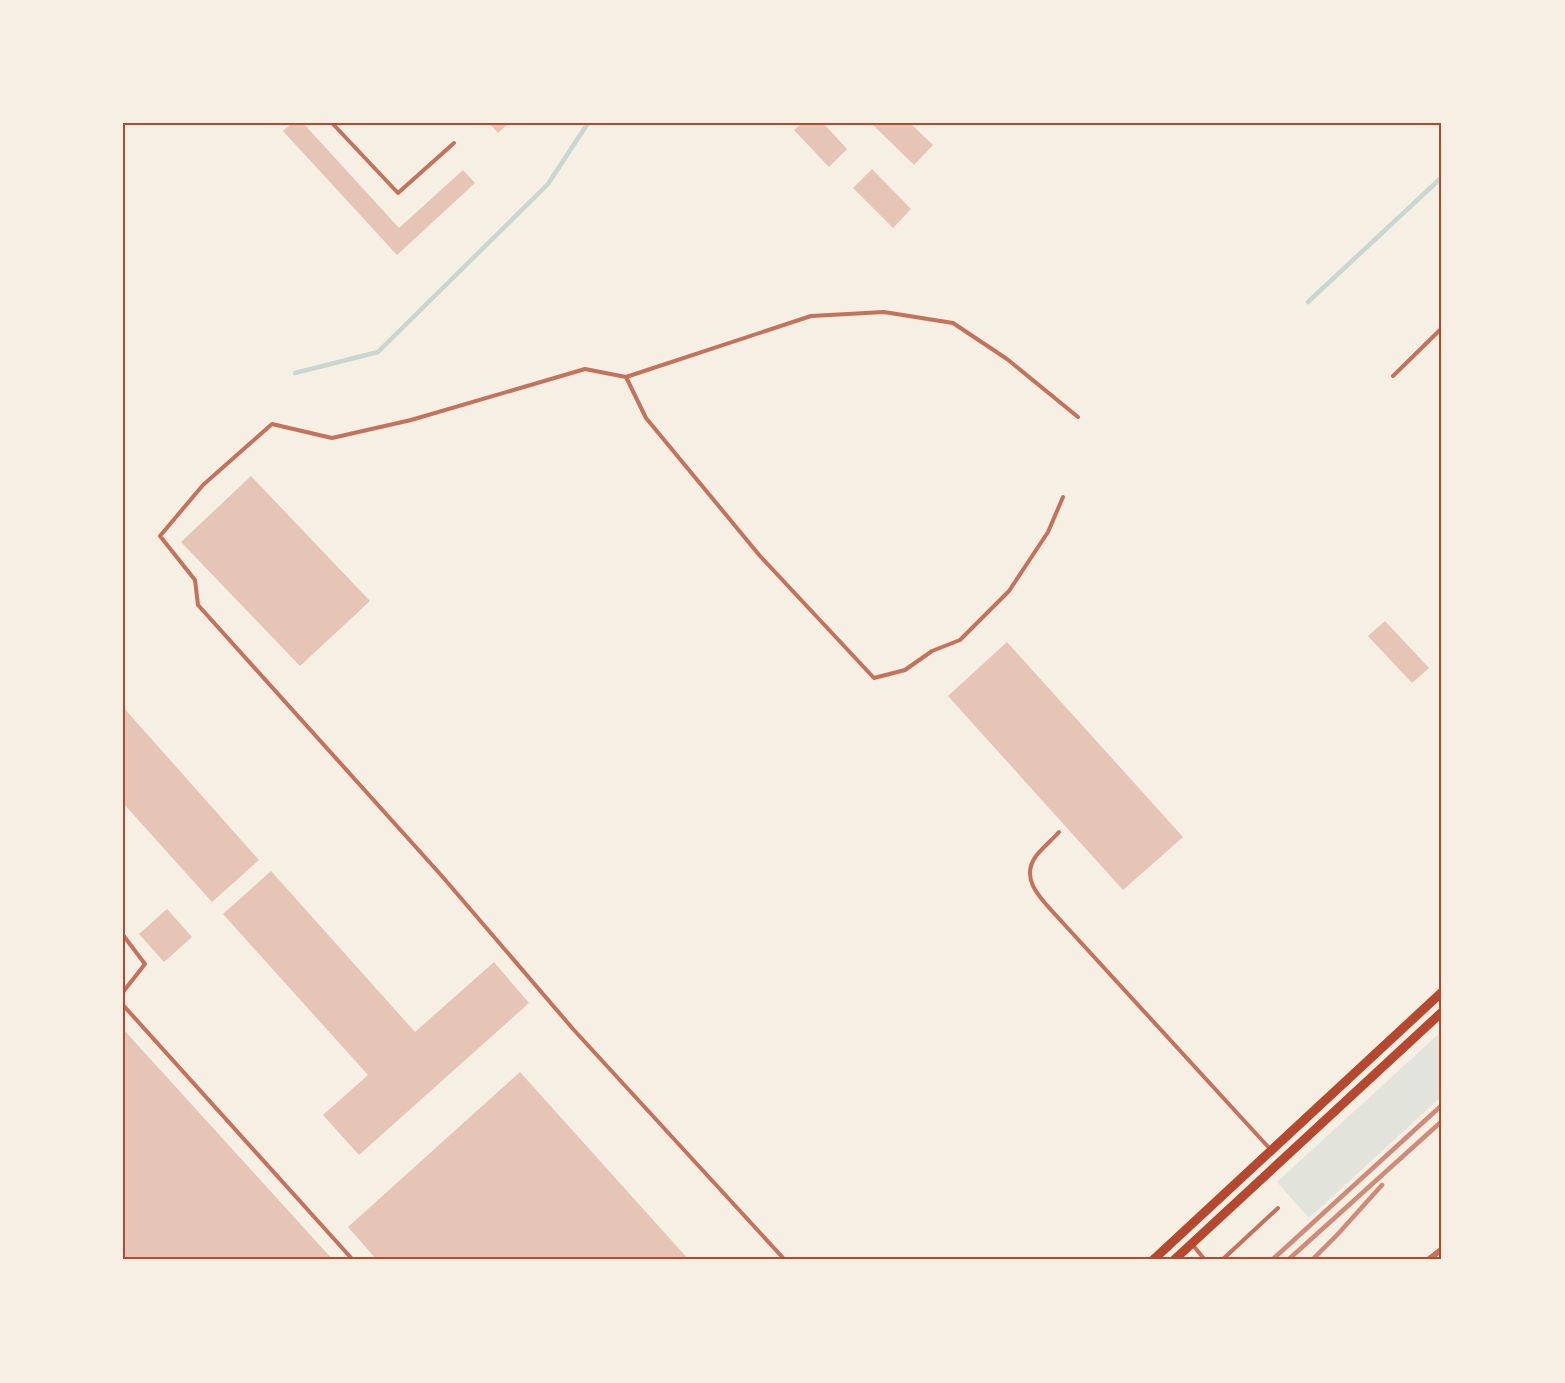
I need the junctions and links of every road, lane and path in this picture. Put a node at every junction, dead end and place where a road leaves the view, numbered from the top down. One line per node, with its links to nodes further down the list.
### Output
1 (332, 123): 2 (lane)
2 (454, 143)
3 (1442, 328): 4 (lane)
4 (1392, 376)
5 (626, 377): 6 (lane); 7 (lane); 19 (lane)
6 (1078, 417)
7 (1062, 497)
8 (1059, 832): 14 (lane)
9 (123, 935): 10 (lane)
10 (123, 992)
11 (1442, 992): 14 (main road)
12 (123, 1005): 18 (lane)
13 (1442, 1012): 16 (main road)
14 (1271, 1150): 20 (main road)
15 (1278, 1208): 23 (lane)
16 (1192, 1244): 21 (main road); 22 (lane)
17 (1442, 1249): 24 (street)
18 (353, 1260)
19 (785, 1260)
20 (1153, 1260)
21 (1174, 1260)
22 (1205, 1260)
23 (1222, 1260)
24 (1428, 1260)

